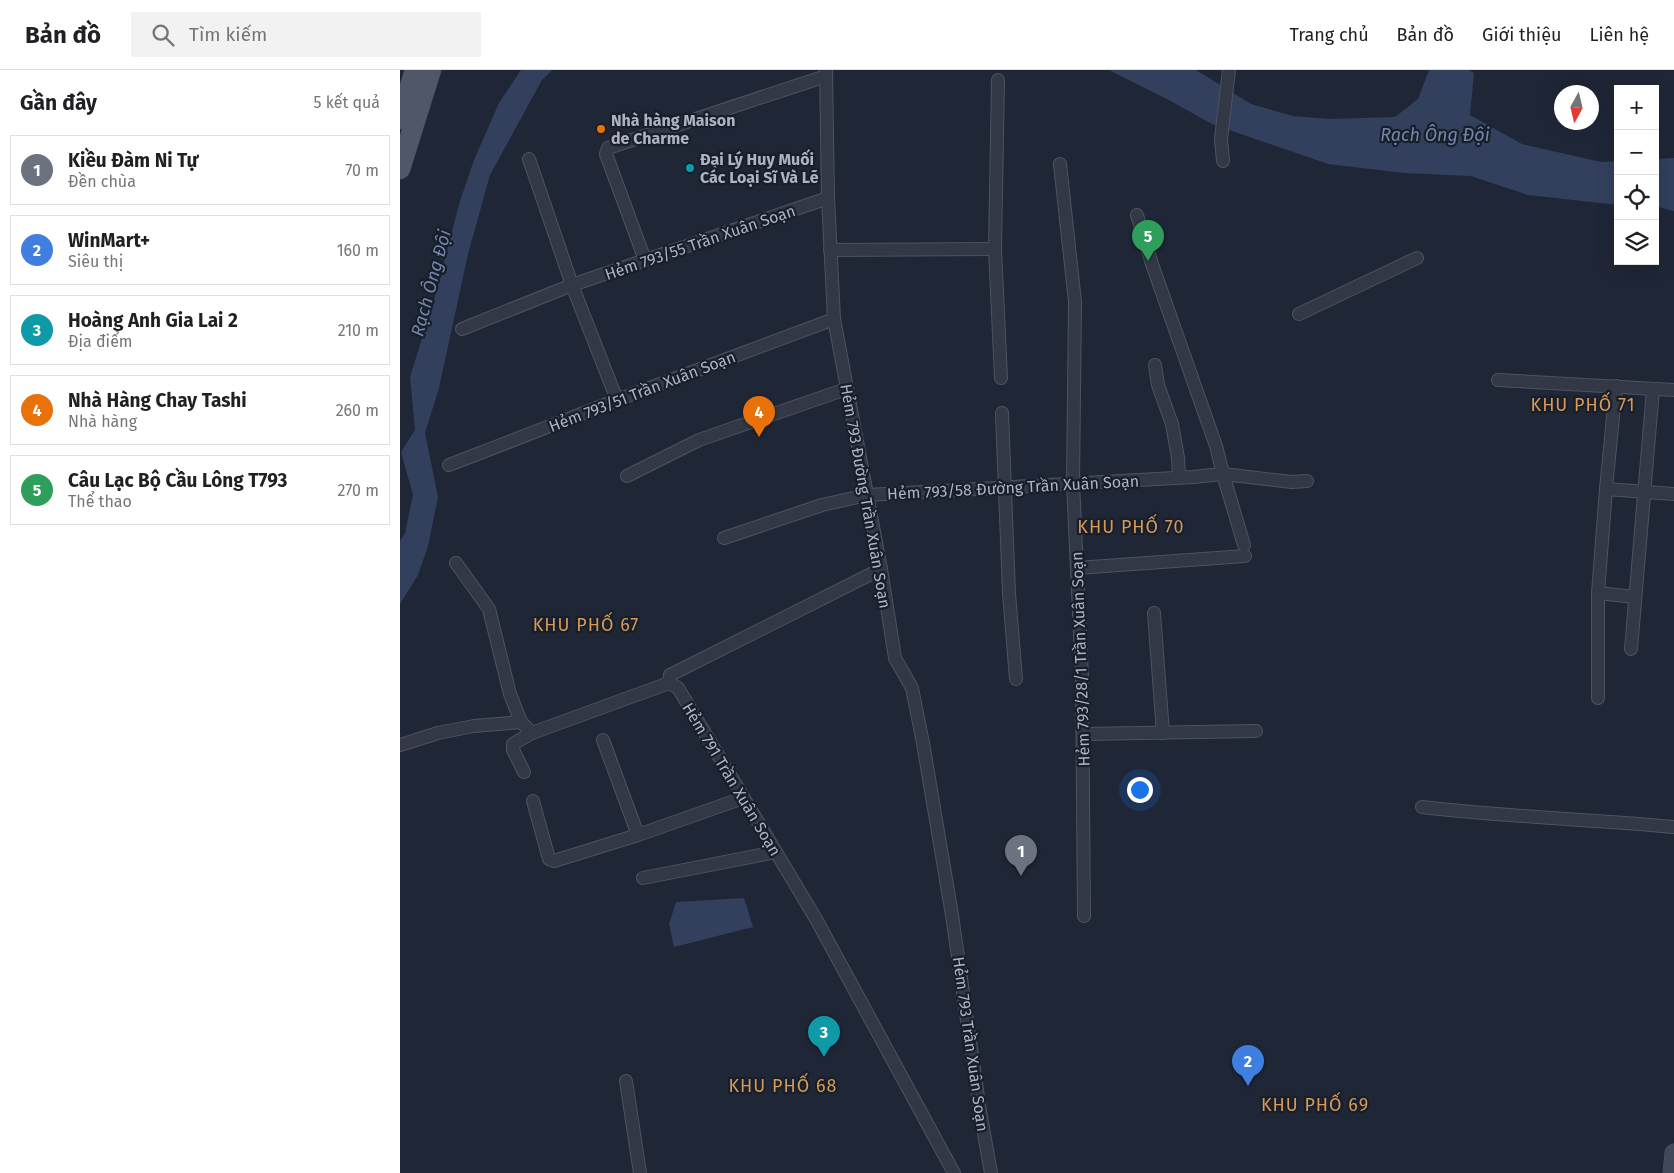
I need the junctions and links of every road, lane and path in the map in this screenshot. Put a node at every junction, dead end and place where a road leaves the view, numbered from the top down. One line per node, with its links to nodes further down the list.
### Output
1 (415, 70): 6 (main road)
2 (431, 70): 10 (main road)
3 (1229, 70): 8 (street)
4 (826, 73): 11 (street, Hẻm 793 Đường Trần Xuân Soạn); 16 (street)
5 (998, 80): 13 (street)
6 (400, 119)
7 (530, 159): 17 (street)
8 (1223, 161)
9 (1060, 164): 35 (street, Hẻm 793/28/1 Trần Xuân Soạn)
10 (400, 169)
11 (828, 198): 14 (street, Hẻm 793 Đường Trần Xuân Soạn); 16 (street, Hẻm 793/55 Trần Xuân Soạn)
12 (1137, 215): 31 (street)
13 (995, 249): 14 (street); 22 (street)
14 (830, 250): 19 (street, Hẻm 793 Đường Trần Xuân Soạn)
15 (1417, 258): 18 (street)
16 (645, 260): 17 (street, Hẻm 793/55 Trần Xuân Soạn)
17 (572, 285): 20 (street, Hẻm 793/55 Trần Xuân Soạn); 28 (street)
18 (1298, 314)
19 (834, 319): 25 (street, Hẻm 793 Đường Trần Xuân Soạn); 28 (street, Hẻm 793/51 Trần Xuân Soạn)
20 (462, 328)
21 (1155, 365): 33 (street)
22 (1001, 378)
23 (1498, 380): 24 (street)
24 (1616, 386): 26 (street); 37 (street)
25 (846, 389): 32 (street); 40 (street, Hẻm 793 Đường Trần Xuân Soạn)
26 (1653, 389): 27 (street); 38 (street)
27 (1674, 390)
28 (617, 400): 30 (street, Hẻm 793/51 Trần Xuân Soạn)
29 (1002, 413): 36 (street)
30 (449, 465)
31 (1223, 474): 33 (street, Hẻm 793/58 Đường Trần Xuân Soạn); 34 (street, Hẻm 793/58 Đường Trần Xuân Soạn); 43 (street)
32 (628, 476)
33 (1179, 477): 35 (street, Hẻm 793/58 Đường Trần Xuân Soạn)
34 (1307, 481)
35 (1073, 483): 36 (street, Hẻm 793/58 Đường Trần Xuân Soạn); 43 (street, Hẻm 793/28/1 Trần Xuân Soạn)
36 (1006, 487): 40 (street, Hẻm 793/58 Đường Trần Xuân Soạn); 49 (street)
37 (1606, 489): 38 (street); 45 (street)
38 (1644, 492): 39 (street); 46 (street)
39 (1674, 494)
40 (867, 495): 41 (street, Hẻm 793/58 Đường Trần Xuân Soạn); 44 (street, Hẻm 793 Đường Trần Xuân Soạn)
41 (724, 538)
42 (456, 563): 52 (street)
43 (1077, 568): 56 (street, Hẻm 793/28/1 Trần Xuân Soạn)
44 (881, 569): 50 (street); 67 (street, Hẻm 793 Đường Trần Xuân Soạn)
45 (1598, 593): 46 (street); 51 (street)
46 (1635, 597): 48 (street)
47 (1154, 613): 55 (street)
48 (1631, 649)
49 (1016, 679)
50 (669, 683): 54 (street); 60 (street, Hẻm 791 Trần Xuân Soạn)
51 (1598, 698)
52 (521, 722): 54 (street); 58 (street)
53 (1256, 731): 55 (street)
54 (532, 733): 59 (street)
55 (1162, 733): 56 (street)
56 (1083, 734): 68 (street, Hẻm 793/28/1 Trần Xuân Soạn)
57 (603, 740): 64 (street)
58 (400, 745)
59 (524, 772)
60 (742, 798): 64 (street); 65 (street, Hẻm 791 Trần Xuân Soạn)
61 (533, 801): 64 (street)
62 (1422, 807): 63 (street)
63 (1674, 827)
64 (638, 835)
65 (776, 852): 66 (street); 72 (street, Hẻm 791 Trần Xuân Soạn)
66 (643, 878)
67 (952, 915): 73 (street, Hẻm 793 Trần Xuân Soạn)
68 (1084, 916)
69 (626, 1081): 71 (street)
70 (1674, 1153): 74 (main road)
71 (640, 1173)
72 (954, 1173)
73 (991, 1173)
74 (1672, 1173)

